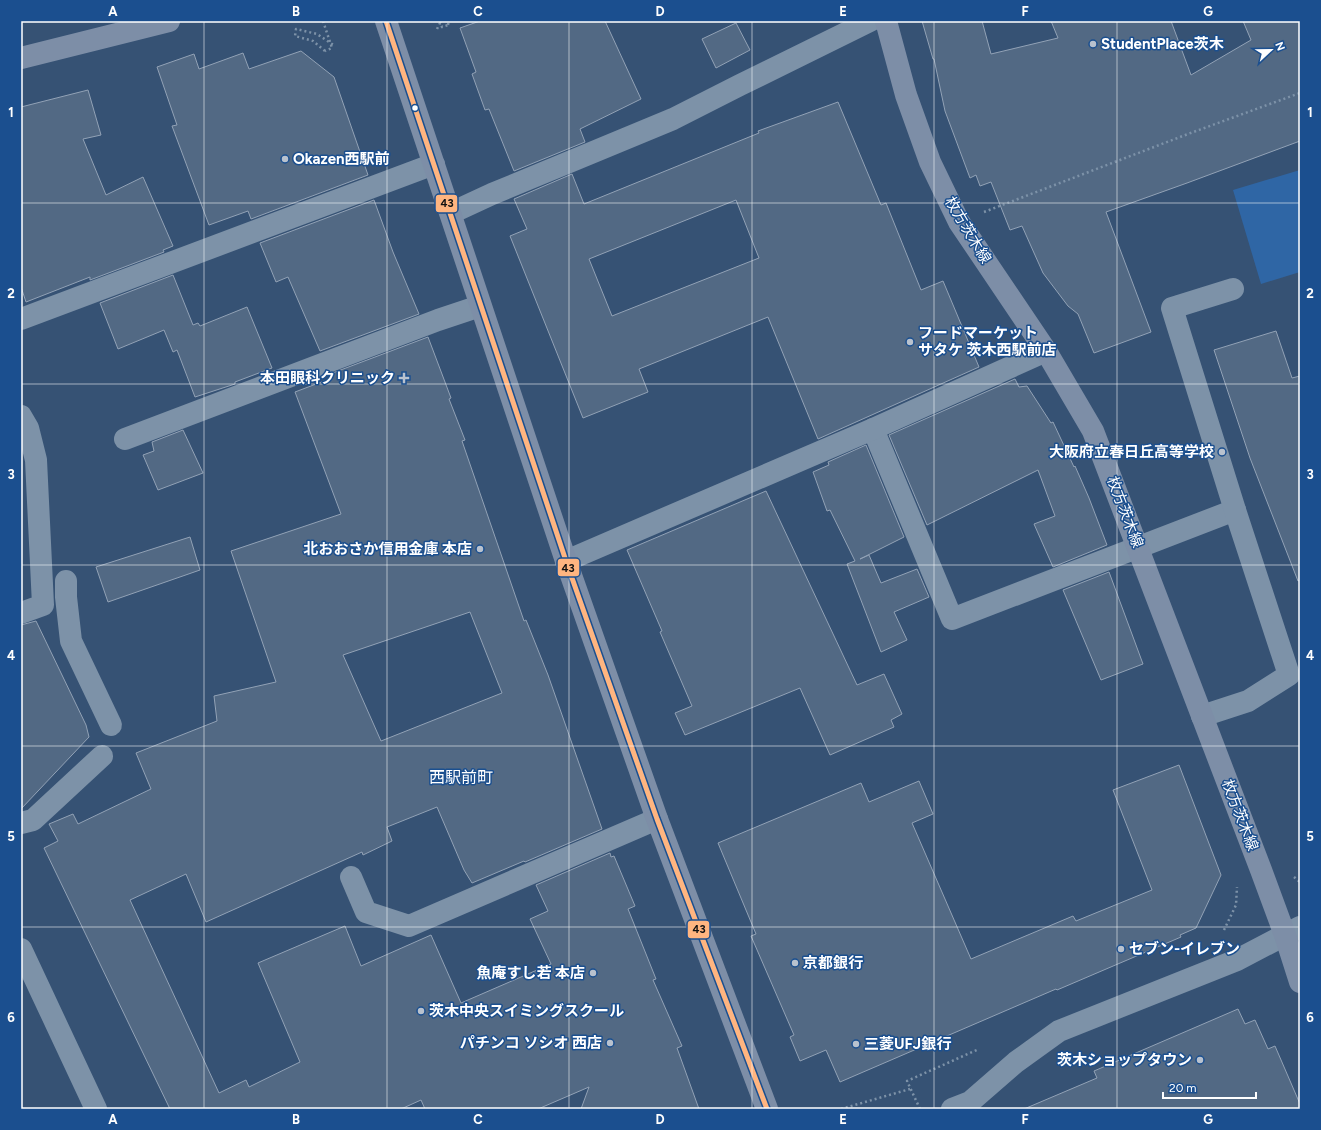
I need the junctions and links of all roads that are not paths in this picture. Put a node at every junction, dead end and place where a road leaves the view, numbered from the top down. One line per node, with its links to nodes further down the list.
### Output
1 (169, 21): 5 (main road)
2 (386, 21): 6 (main road)
3 (870, 21): 7 (street)
4 (886, 21): 11 (main road, 枚方茨木線)
5 (21, 58)
6 (434, 164): 7 (main road); 10 (street)
7 (450, 213): 9 (main road)
8 (1233, 289): 15 (street)
9 (480, 306): 14 (street); 17 (main road)
10 (21, 319)
11 (1046, 350): 13 (street); 16 (main road, 枚方茨木線)
12 (21, 416): 18 (street)
13 (873, 429): 16 (street); 17 (street)
14 (125, 438)
15 (1235, 510): 16 (street); 20 (street)
16 (1139, 547): 20 (main road, 枚方茨木線)
17 (566, 561): 23 (main road)
18 (43, 605): 19 (street); 21 (street)
19 (21, 613)
20 (1202, 716): 26 (main road, 枚方茨木線)
21 (111, 725)
22 (102, 756): 24 (street)
23 (657, 819): 25 (street); 31 (main road)
24 (21, 823)
25 (352, 877)
26 (1292, 931): 28 (main road, 枚方茨木線); 29 (street)
27 (21, 949): 30 (street)
28 (1300, 982)
29 (965, 1107)
30 (96, 1109)
31 (767, 1109)

